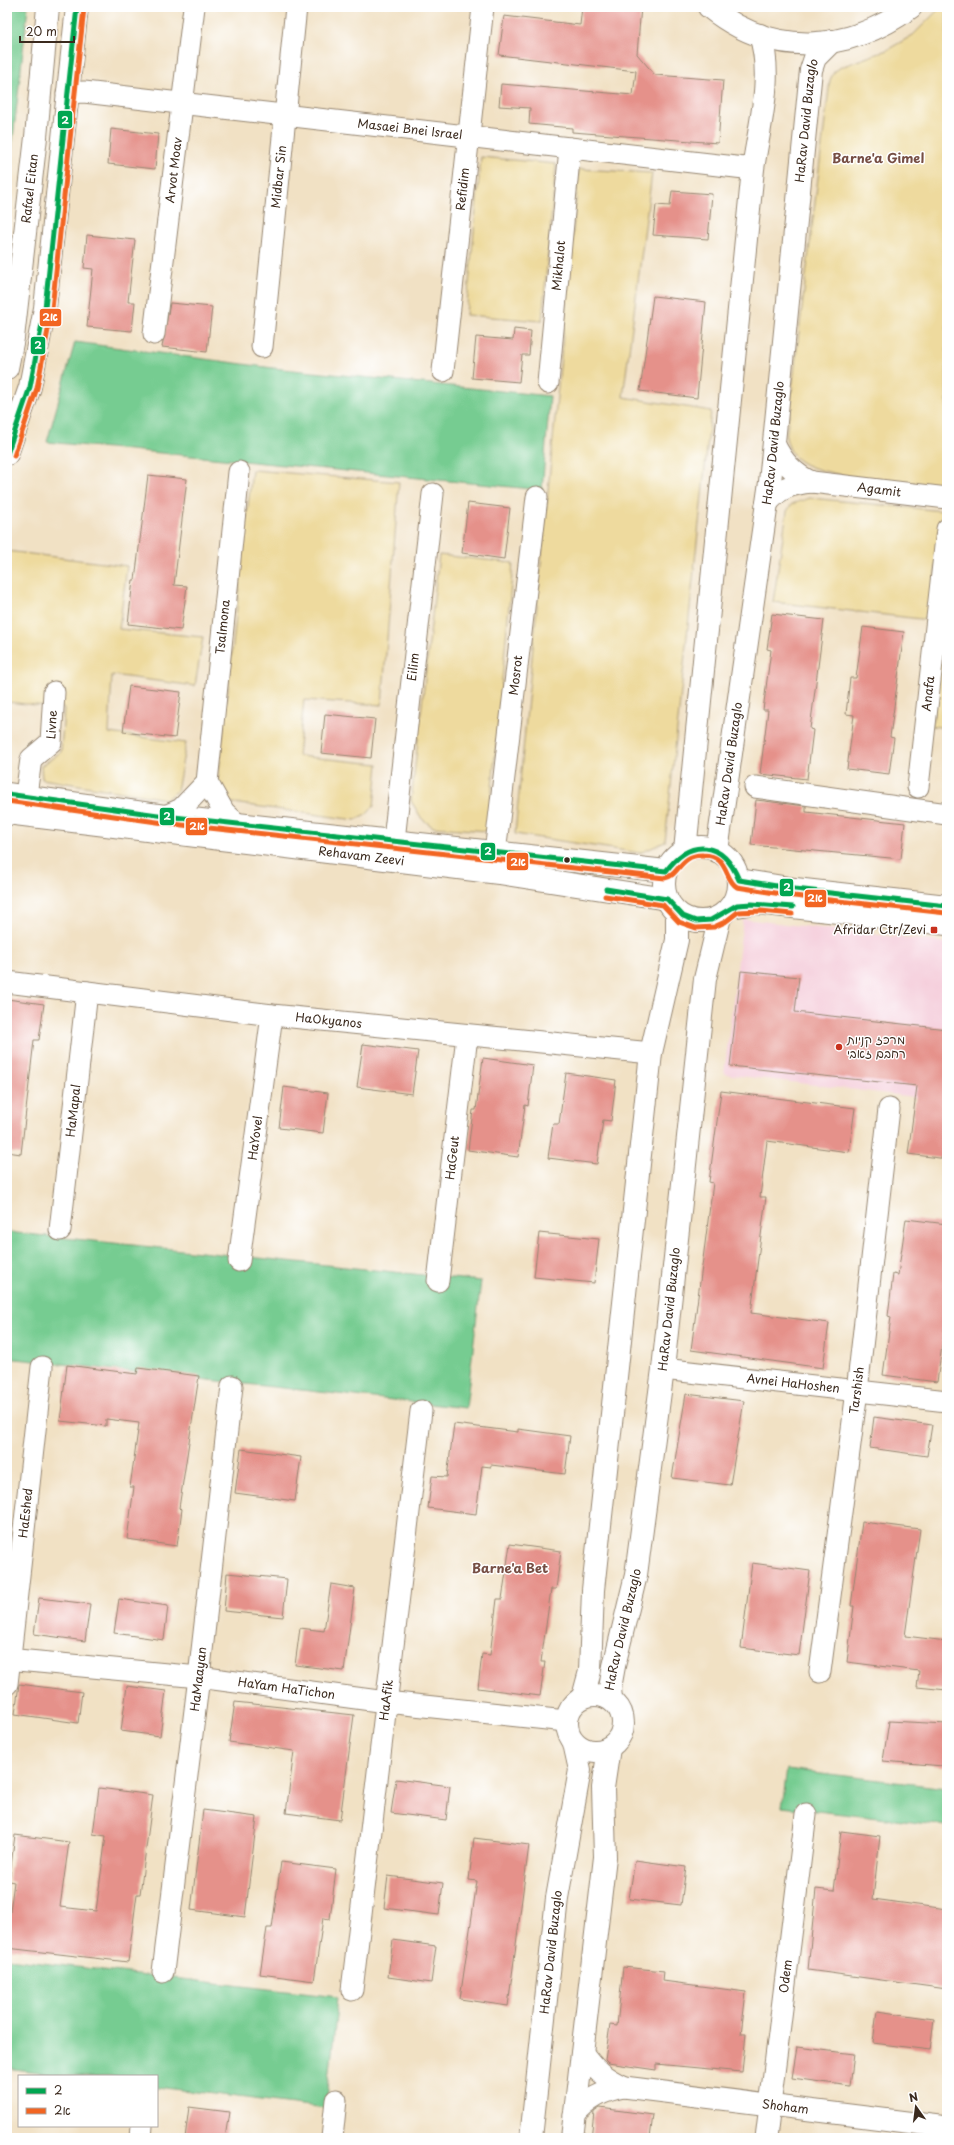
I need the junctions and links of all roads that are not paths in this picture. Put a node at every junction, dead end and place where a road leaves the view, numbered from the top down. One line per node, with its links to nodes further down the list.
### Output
1 (48, 7): 18 (street, Rafael Eitan)
2 (77, 7): 10 (street)
3 (194, 7): 11 (street, Arvot Moav)
4 (296, 7): 12 (street, Midbar Sin)
5 (483, 7): 13 (street, Refidim)
6 (709, 7): 8 (street)
7 (911, 7): 9 (street)
8 (760, 35): 9 (street); 15 (street)
9 (832, 41): 21 (street, HaRav David Buzaglo)
10 (67, 93): 11 (street, Masaei Bnei Israel); 22 (street)
11 (182, 104): 12 (street, Masaei Bnei Israel); 16 (street, Arvot Moav)
12 (285, 115): 13 (street, Masaei Bnei Israel); 17 (street, Midbar Sin)
13 (469, 137): 14 (street, Masaei Bnei Israel); 19 (street, Refidim)
14 (570, 148): 15 (street, Masaei Bnei Israel); 20 (street, Mikhalot)
15 (753, 169): 40 (street)
16 (154, 334)
17 (262, 347)
18 (7, 368)
19 (443, 370)
20 (548, 383)
21 (774, 442): 24 (street, Agamit); 28 (street, HaRav David Buzaglo)
22 (7, 454)
23 (239, 472): 31 (street, Tsalmona)
24 (812, 482): 27 (street, Agamit); 28 (street, Agamit)
25 (433, 494): 39 (street, Eilim)
26 (537, 497): 42 (street, Mosrot)
27 (947, 498)
28 (766, 504): 41 (street, HaRav David Buzaglo)
29 (947, 529): 33 (street, Anafa)
30 (54, 692): 34 (street, Livne)
31 (207, 782): 37 (street); 38 (street)
32 (755, 787): 36 (street)
33 (918, 787)
34 (17, 794): 37 (street, Rehavam Zeevi)
35 (7, 812): 45 (street, Rehavam Zeevi)
36 (947, 814)
37 (165, 816): 38 (street, Rehavam Zeevi)
38 (238, 824): 39 (street, Rehavam Zeevi)
39 (394, 840): 42 (street, Rehavam Zeevi)
40 (685, 850): 41 (street); 43 (street)
41 (717, 851): 44 (street)
42 (495, 853): 43 (street, Rehavam Zeevi)
43 (666, 871): 45 (street)
44 (739, 880): 46 (street); 47 (street)
45 (672, 906): 47 (street); 53 (street, HaRav David Buzaglo)
46 (947, 906)
47 (725, 912): 48 (street); 59 (street, HaRav David Buzaglo)
48 (947, 924)
49 (7, 982): 50 (street, HaOkyanos)
50 (88, 992): 51 (street, HaOkyanos); 55 (street, HaMapal)
51 (272, 1015): 52 (street, HaOkyanos); 56 (street, HaYovel)
52 (467, 1036): 53 (street, HaOkyanos); 57 (street, HaGeut)
53 (651, 1053): 68 (street, HaRav David Buzaglo)
54 (889, 1109): 61 (street, Tarshish)
55 (60, 1230)
56 (240, 1261)
57 (438, 1281)
58 (42, 1367): 64 (street, HaEshed)
59 (663, 1369): 61 (street, Avnei HaHoshen); 69 (street, HaRav David Buzaglo)
60 (232, 1386): 66 (street, HaMaayan)
61 (857, 1391): 62 (street, Avnei HaHoshen); 65 (street, Tarshish)
62 (947, 1401)
63 (421, 1410): 70 (street, HaAfik)
64 (8, 1659): 66 (street, HaYam HaTichon); 67 (street, HaEshed)
65 (820, 1672)
66 (199, 1677): 70 (street, HaYam HaTichon); 75 (street, HaMaayan)
67 (7, 1684)
68 (583, 1697): 69 (street); 71 (street)
69 (611, 1699): 73 (street)
70 (386, 1702): 71 (street, HaYam HaTichon); 76 (street, HaAfik)
71 (566, 1721): 72 (street)
72 (574, 1743): 73 (street); 86 (street, HaRav David Buzaglo)
73 (609, 1748): 77 (street)
74 (806, 1814): 80 (street, Odem)
75 (163, 1972)
76 (352, 1990)
77 (582, 2052): 78 (street, Shoham); 81 (street)
78 (624, 2087): 80 (street, Shoham); 81 (street, Shoham)
79 (336, 2100): 85 (street)
80 (769, 2105): 83 (street, Shoham); 88 (street, Odem)
81 (574, 2116): 87 (street)
82 (142, 2127): 84 (street)
83 (947, 2127)
84 (140, 2138)
85 (332, 2138)
86 (531, 2138)
87 (572, 2138)
88 (766, 2138)

